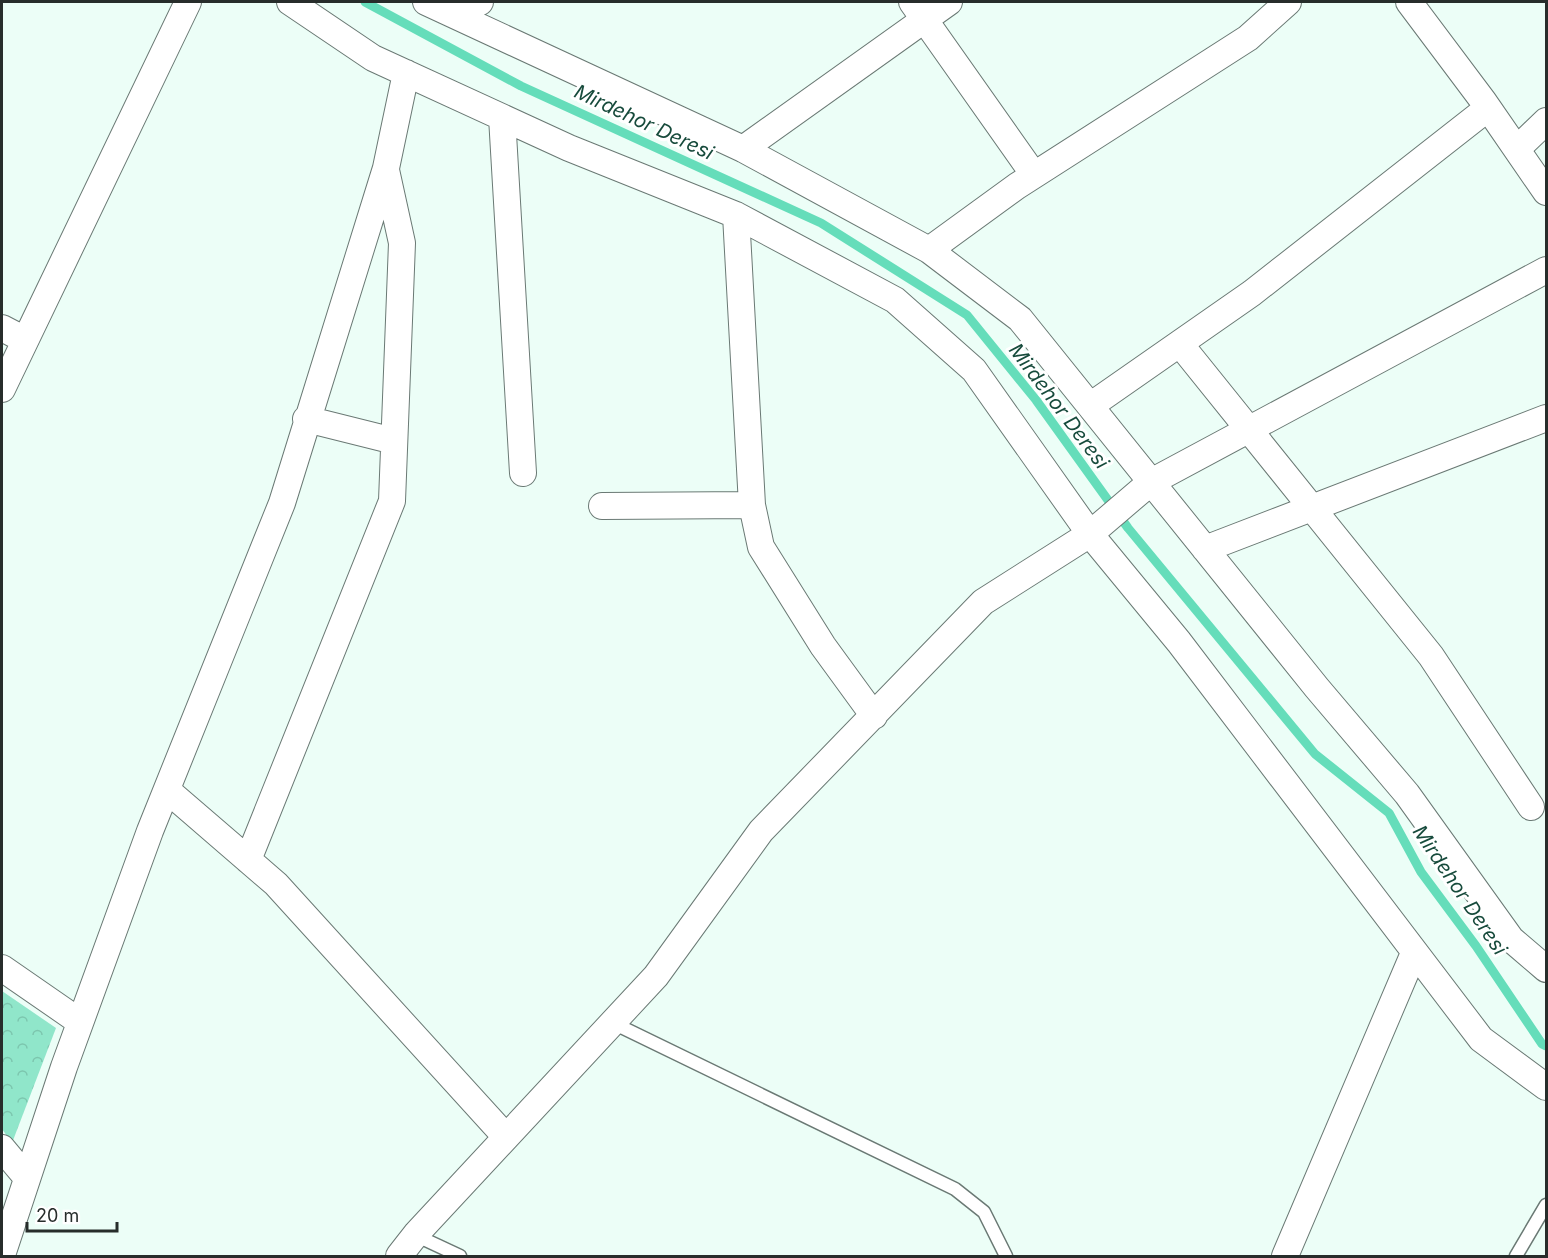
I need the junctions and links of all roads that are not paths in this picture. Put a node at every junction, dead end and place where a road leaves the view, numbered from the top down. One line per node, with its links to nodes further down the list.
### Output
1 (188, 2): 22 (street)
2 (290, 2): 9 (street)
3 (480, 2): 7 (street)
4 (948, 2): 8 (street)
5 (1288, 2): 16 (street)
6 (1408, 2): 10 (street)
7 (435, 6): 13 (street)
8 (918, 10): 13 (street); 16 (street)
9 (406, 73): 11 (street); 15 (street)
10 (1488, 108): 14 (street); 23 (street)
11 (502, 117): 18 (street); 30 (street)
12 (1546, 122): 14 (street)
13 (743, 149): 19 (street)
14 (1517, 149): 17 (street)
15 (386, 168): 27 (street); 29 (street)
16 (1034, 175): 19 (street)
17 (1546, 192)
18 (736, 216): 32 (street); 35 (street)
19 (929, 250): 25 (street)
20 (1546, 270): 28 (street)
21 (2, 328): 22 (street)
22 (25, 340): 24 (street)
23 (1180, 344): 25 (street); 28 (street)
24 (2, 389)
25 (1090, 406): 31 (street)
26 (1546, 418): 34 (street)
27 (306, 419): 29 (street); 38 (street)
28 (1248, 428): 31 (street); 34 (street)
29 (394, 441): 40 (street)
30 (523, 473)
31 (1151, 482): 35 (street); 36 (street)
32 (752, 505): 33 (street); 37 (street)
33 (602, 506)
34 (1313, 507): 36 (street); 39 (street)
35 (1090, 534): 37 (street); 41 (street)
36 (1205, 549): 43 (street)
37 (874, 716): 45 (street)
38 (167, 790): 40 (street); 44 (street)
39 (1531, 807)
40 (248, 860): 47 (street)
41 (1414, 953): 46 (street); 56 (street)
42 (2, 968): 44 (street)
43 (1546, 969)
44 (80, 1022): 49 (street)
45 (611, 1022): 47 (street); 55 (lane)
46 (1546, 1087)
47 (506, 1137): 51 (street)
48 (2, 1148): 49 (street)
49 (27, 1178): 52 (street)
50 (1546, 1205): 57 (lane)
51 (415, 1235): 53 (street); 54 (lane)
52 (2, 1255)
53 (399, 1257)
54 (460, 1257)
55 (1006, 1257)
56 (1285, 1257)
57 (1516, 1257)

